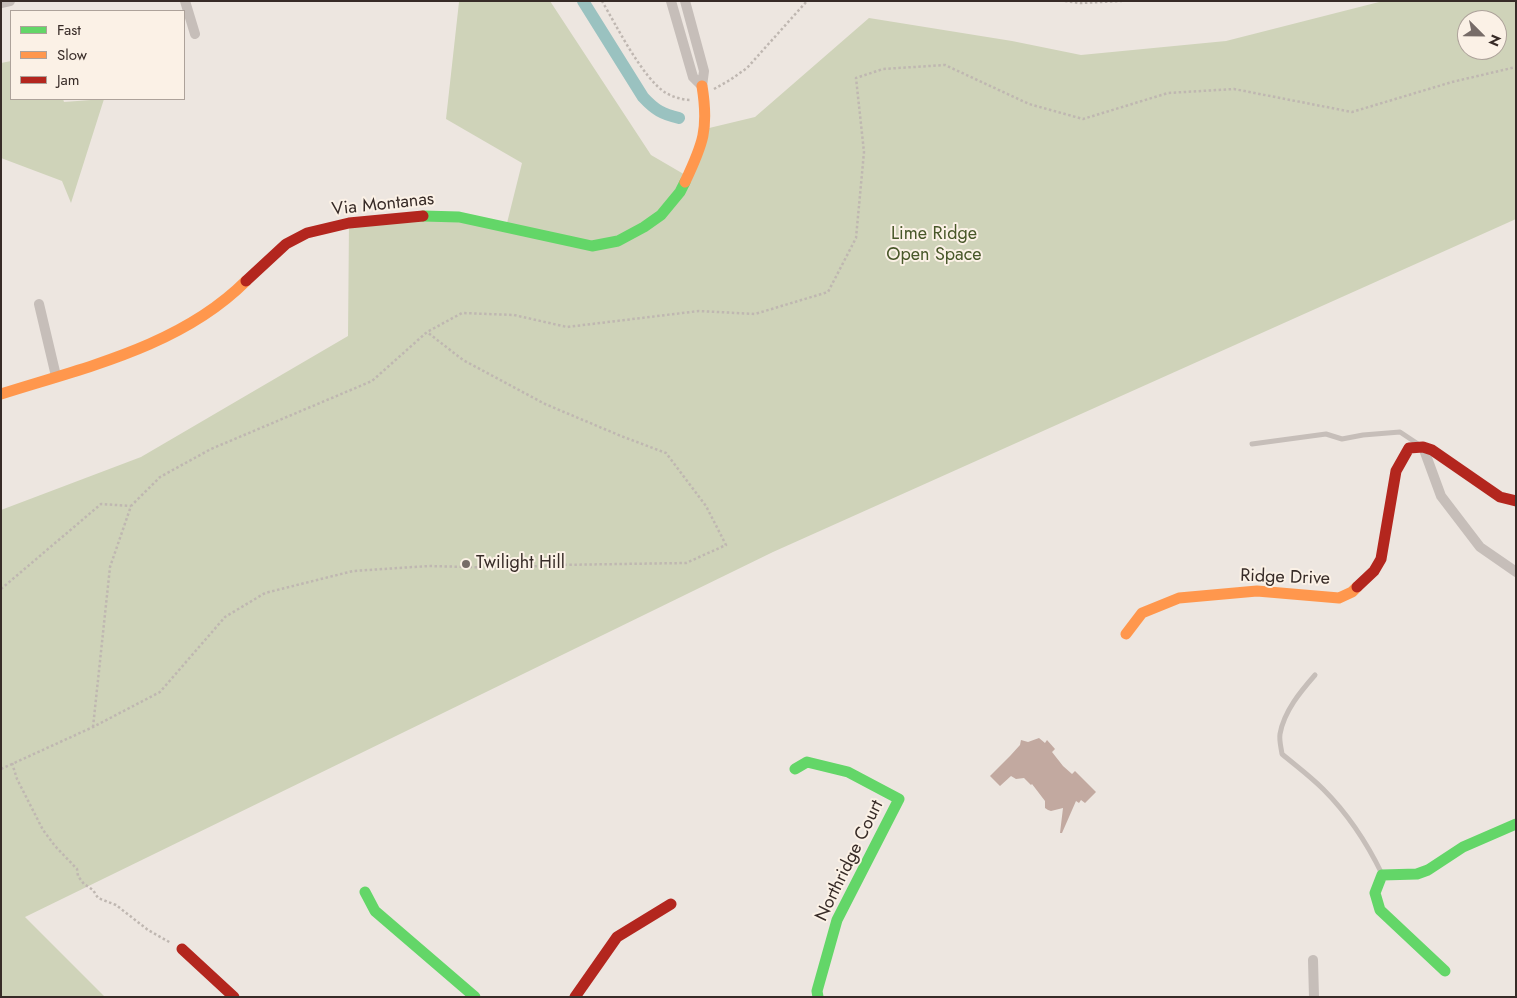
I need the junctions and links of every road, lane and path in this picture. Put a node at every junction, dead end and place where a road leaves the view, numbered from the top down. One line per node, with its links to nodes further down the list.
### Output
1 (10, 1): 7 (street)
2 (185, 1): 8 (street)
3 (671, 1): 10 (street, Via Montanas)
4 (685, 1): 10 (street, Via Montanas)
5 (1065, 1): 6 (path)
6 (1122, 1)
7 (1, 3)
8 (195, 34)
9 (1516, 67): 12 (path)
10 (702, 86): 13 (street, Via Montanas)
11 (39, 304): 13 (street)
12 (427, 332): 18 (path); 23 (path)
13 (56, 376): 14 (street, Via Montanas)
14 (1, 394)
15 (1252, 444): 16 (lane)
16 (1422, 447): 17 (street); 19 (street); 21 (street, Ridge Drive)
17 (1516, 501)
18 (131, 506): 20 (path); 23 (path)
19 (1516, 572)
20 (1, 589)
21 (1126, 634)
22 (1315, 675): 28 (lane)
23 (94, 727): 24 (path)
24 (12, 763): 25 (path); 31 (path)
25 (1, 769)
26 (796, 769): 34 (street, Northridge Court)
27 (1516, 824): 28 (street)
28 (1382, 875): 33 (street)
29 (364, 892): 36 (street)
30 (671, 904): 37 (street)
31 (182, 949): 35 (street)
32 (1313, 960): 38 (street)
33 (1445, 970)
34 (818, 994)
35 (234, 997)
36 (475, 997)
37 (575, 997)
38 (1314, 997)

